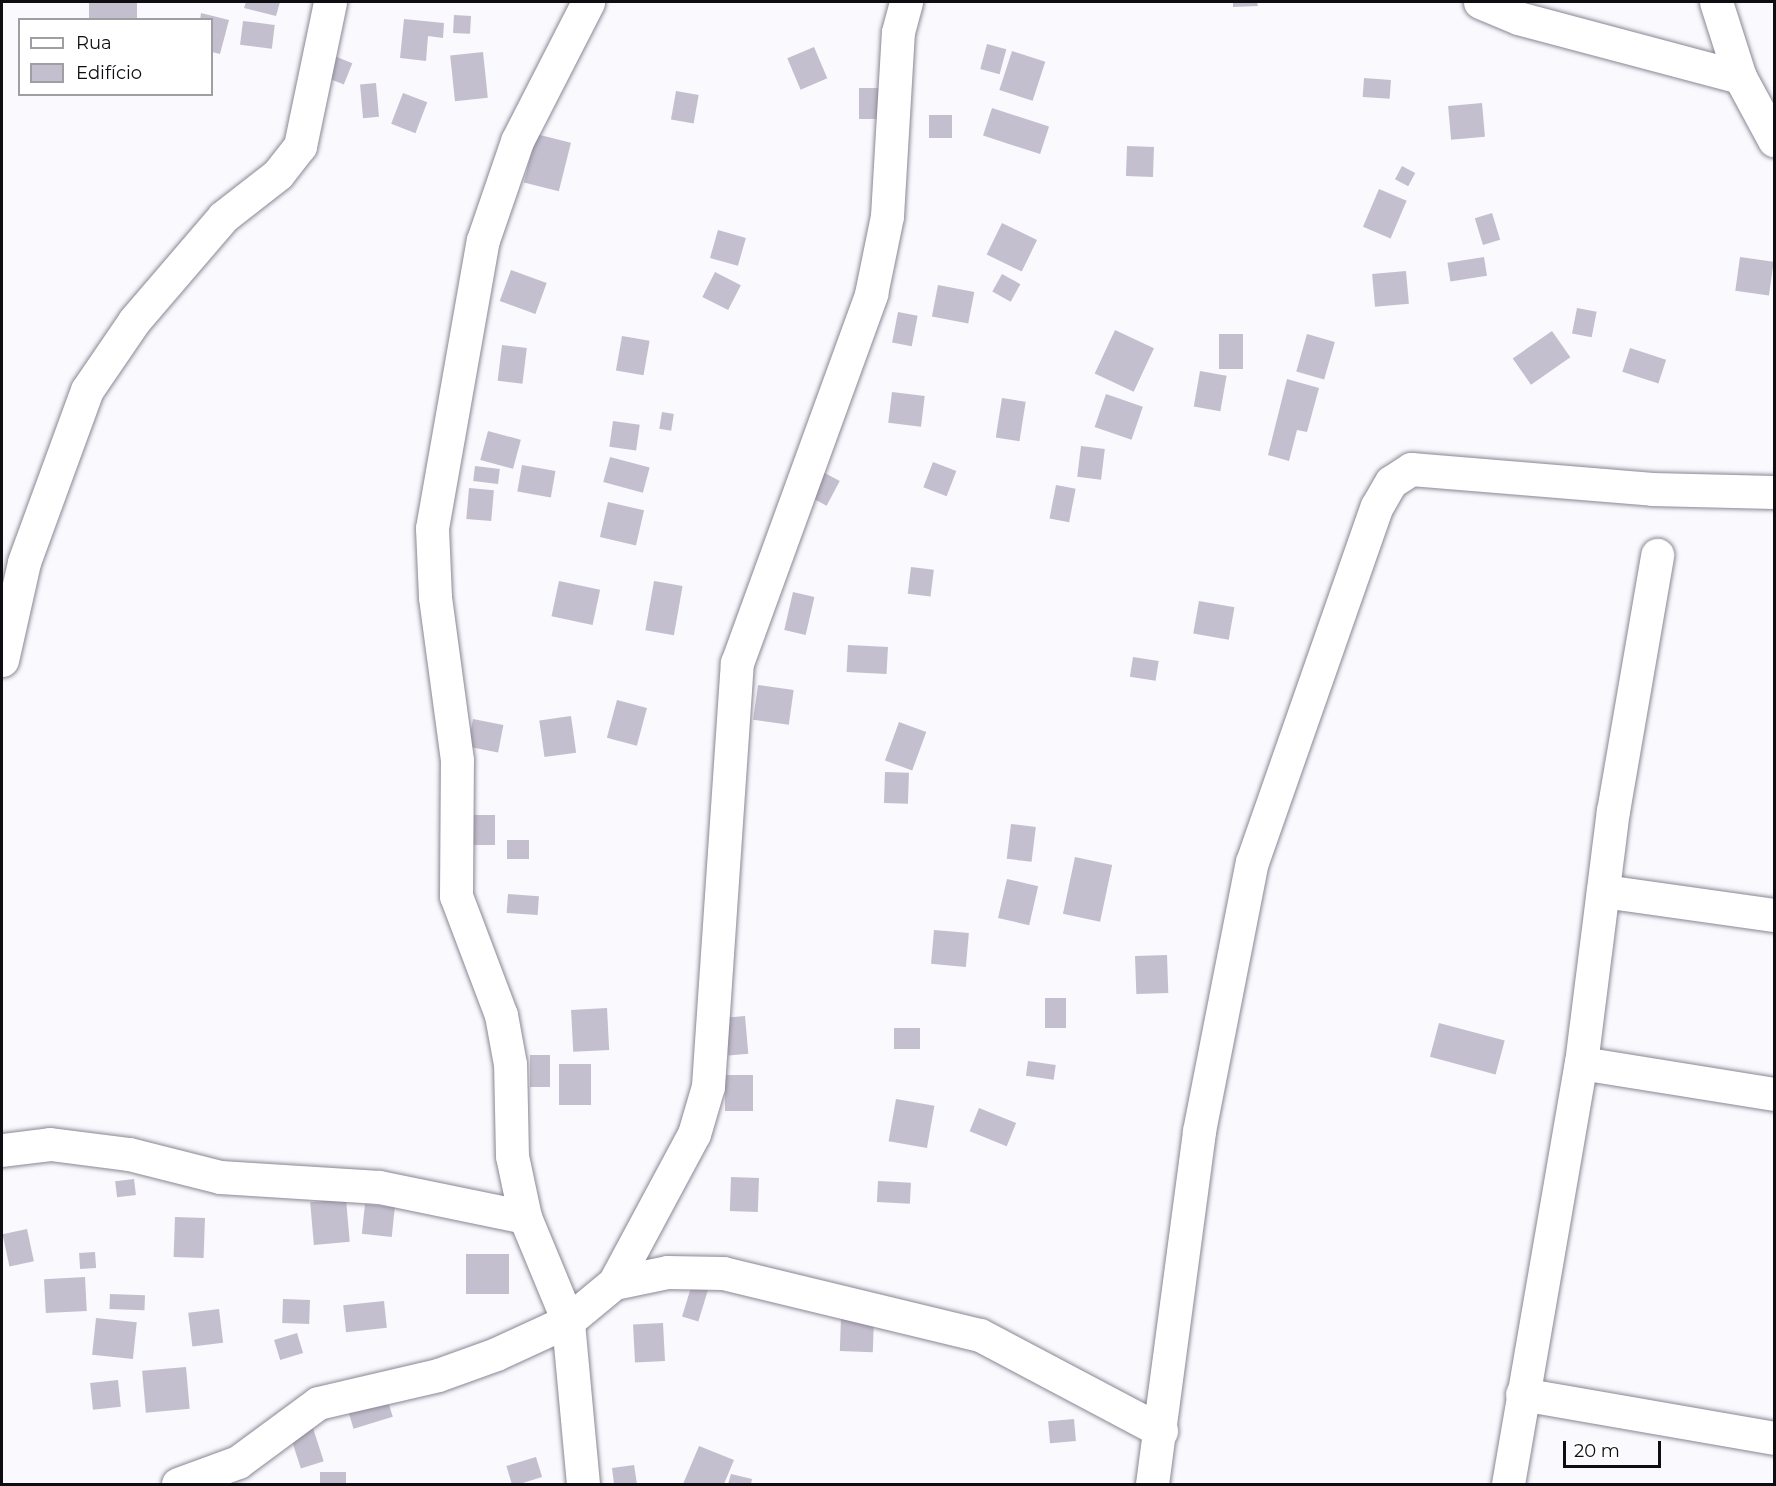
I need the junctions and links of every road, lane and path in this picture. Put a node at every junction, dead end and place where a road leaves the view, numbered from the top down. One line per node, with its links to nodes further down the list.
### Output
1 (330, 2): 10 (street)
2 (588, 2): 16 (street)
3 (906, 2): 17 (street)
4 (1480, 2): 6 (street)
5 (1716, 2): 6 (street)
6 (1740, 77): 7 (street)
7 (1774, 141)
8 (1774, 492): 20 (street)
9 (1657, 555): 11 (street)
10 (2, 660)
11 (1603, 891): 12 (street); 13 (street)
12 (1774, 915)
13 (1581, 1063): 14 (street); 19 (street)
14 (1774, 1094)
15 (2, 1150): 16 (street)
16 (525, 1217): 18 (street)
17 (614, 1283): 18 (street); 20 (street)
18 (568, 1321): 22 (street); 23 (street)
19 (1522, 1394): 21 (street); 25 (street)
20 (1161, 1431): 24 (street)
21 (1774, 1438)
22 (178, 1485)
23 (583, 1485)
24 (1152, 1485)
25 (1508, 1485)

